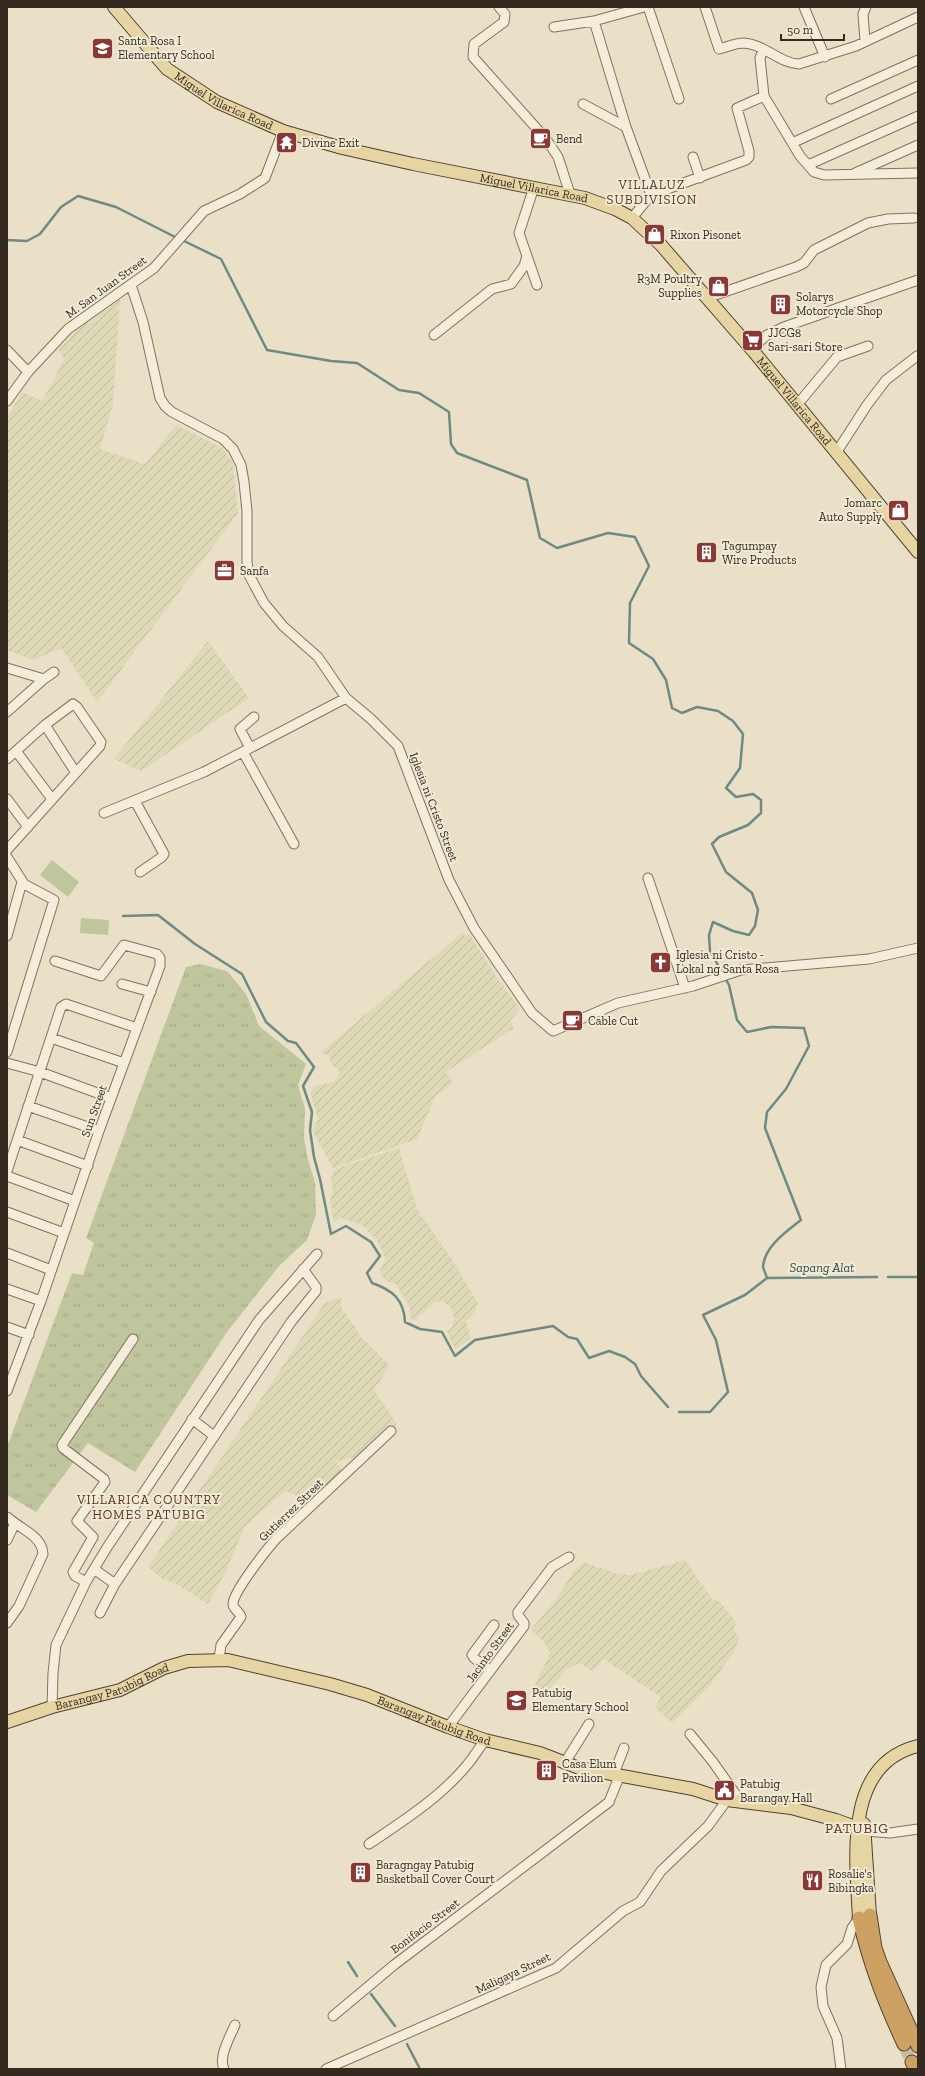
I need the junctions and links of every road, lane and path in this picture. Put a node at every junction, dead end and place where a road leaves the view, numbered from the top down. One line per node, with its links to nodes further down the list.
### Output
1 (114, 7): 22 (main road, Miguel Villarica Road)
2 (499, 7): 31 (street)
3 (644, 7): 9 (street)
4 (648, 7): 17 (street)
5 (705, 7): 12 (street)
6 (804, 7): 13 (street)
7 (866, 7): 11 (street)
8 (918, 16): 11 (street)
9 (594, 21): 10 (street); 21 (street)
10 (554, 27)
11 (865, 41): 13 (street)
12 (763, 50): 13 (street); 16 (street)
13 (825, 57)
14 (918, 60): 18 (street)
15 (918, 86): 23 (street)
16 (764, 96): 23 (street); 29 (street)
17 (679, 99)
18 (831, 99)
19 (583, 104): 21 (street)
20 (918, 116): 26 (street)
21 (626, 127): 32 (street)
22 (283, 132): 30 (main road, Miguel Villarica Road); 37 (street, M. San Juan Street)
23 (792, 143): 26 (street)
24 (918, 145): 28 (street)
25 (692, 157): 29 (street)
26 (808, 165): 28 (street)
27 (918, 173): 28 (street)
28 (850, 175)
29 (700, 178): 32 (street)
30 (534, 187): 31 (main road, Miguel Villarica Road); 35 (street)
31 (570, 194): 33 (main road, Miguel Villarica Road)
32 (652, 195): 33 (street)
33 (632, 218): 39 (main road, Miguel Villarica Road)
34 (914, 218): 39 (street)
35 (527, 256): 38 (street); 40 (street)
36 (918, 280): 42 (street)
37 (132, 285): 45 (street, M. San Juan Street); 53 (street, Iglesia ni Cristo Street)
38 (537, 285)
39 (707, 298): 42 (main road, Miguel Villarica Road)
40 (434, 335)
41 (868, 346): 47 (street)
42 (751, 349): 47 (main road, Miguel Villarica Road)
43 (7, 350): 45 (street)
44 (917, 356): 48 (street)
45 (28, 372): 46 (street, M. San Juan Street)
46 (7, 401)
47 (797, 405): 48 (main road, Miguel Villarica Road)
48 (836, 453): 49 (main road, Miguel Villarica Road)
49 (918, 552)
50 (7, 668): 52 (street)
51 (54, 672): 52 (street)
52 (44, 679): 55 (street)
53 (346, 698): 59 (street); 78 (street, Iglesia ni Cristo Street)
54 (7, 702): 55 (street)
55 (16, 704): 56 (street)
56 (7, 712)
57 (254, 717): 59 (street)
58 (45, 725): 60 (street); 62 (street); 62 (street)
59 (246, 750): 65 (street); 68 (street)
60 (16, 751): 61 (street); 64 (street)
61 (7, 759)
62 (76, 773): 64 (street)
63 (7, 799): 67 (street)
64 (52, 799): 67 (street)
65 (135, 801): 66 (street); 71 (street)
66 (104, 813)
67 (28, 827): 69 (street)
68 (294, 844)
69 (7, 850)
70 (7, 857): 73 (street)
71 (140, 872)
72 (648, 878): 78 (street)
73 (22, 882): 74 (street); 82 (street)
74 (8, 929)
75 (918, 948): 78 (street, Iglesia ni Cristo Street)
76 (55, 961): 79 (street, Sun Street)
77 (122, 984): 79 (street)
78 (685, 988)
79 (150, 992): 80 (street, Sun Street)
80 (137, 1028): 81 (street); 84 (street, Sun Street)
81 (51, 1038): 84 (street); 85 (street)
82 (7, 1052)
83 (7, 1063): 85 (street)
84 (124, 1064): 86 (street, Sun Street)
85 (40, 1072): 86 (street); 87 (street)
86 (111, 1098): 88 (street, Sun Street)
87 (28, 1106): 88 (street); 89 (street)
88 (99, 1131): 90 (street, Sun Street)
89 (17, 1140): 90 (street); 91 (street)
90 (88, 1166): 93 (street, Sun Street)
91 (7, 1171)
92 (7, 1176): 93 (street)
93 (75, 1200): 95 (street, Sun Street)
94 (7, 1212): 95 (street)
95 (64, 1233): 99 (street, Sun Street)
96 (7, 1253): 99 (street)
97 (317, 1254): 98 (street)
98 (304, 1269): 107 (street); 109 (street)
99 (51, 1270): 101 (street, Sun Street)
100 (7, 1289): 101 (street)
101 (41, 1301): 103 (street, Sun Street)
102 (7, 1327): 103 (street)
103 (29, 1335): 105 (street, Sun Street)
104 (133, 1339): 114 (street)
105 (11, 1367): 106 (street, Sun Street)
106 (7, 1391)
107 (192, 1419): 109 (street); 113 (street)
108 (391, 1430): 119 (street, Gutierrez Street)
109 (214, 1436): 115 (street)
110 (11, 1520): 111 (street); 117 (street)
111 (7, 1540)
112 (569, 1557): 120 (street, Jacinto Street)
113 (94, 1569): 114 (street); 115 (street)
114 (86, 1582): 121 (street)
115 (115, 1584): 116 (street)
116 (100, 1613)
117 (7, 1623)
118 (494, 1625): 120 (street)
119 (219, 1659): 121 (main road, Barangay Patubig Road); 124 (main road, Barangay Patubig Road)
120 (490, 1671): 124 (street, Jacinto Street)
121 (52, 1707): 122 (main road, Barangay Patubig Road)
122 (7, 1722)
123 (589, 1724): 129 (street)
124 (448, 1727): 126 (main road, Barangay Patubig Road)
125 (690, 1734): 132 (street)
126 (485, 1740): 129 (main road, Barangay Patubig Road); 135 (street)
127 (918, 1746): 133 (main road)
128 (624, 1748): 130 (street, Bonifacio Street)
129 (564, 1764): 130 (main road, Barangay Patubig Road)
130 (616, 1776): 131 (main road, Barangay Patubig Road); 137 (street, Bonifacio Street)
131 (727, 1800): 132 (main road, Barangay Patubig Road); 142 (street, Maligaya Street)
132 (741, 1802): 133 (main road, Barangay Patubig Road)
133 (862, 1830): 134 (street); 136 (main road)
134 (918, 1830)
135 (369, 1844)
136 (864, 1917): 139 (highway); 140 (highway); 143 (street)
137 (333, 2016)
138 (235, 2025): 141 (street)
139 (904, 2044)
140 (918, 2046)
141 (224, 2069)
142 (326, 2069)
143 (841, 2069)

